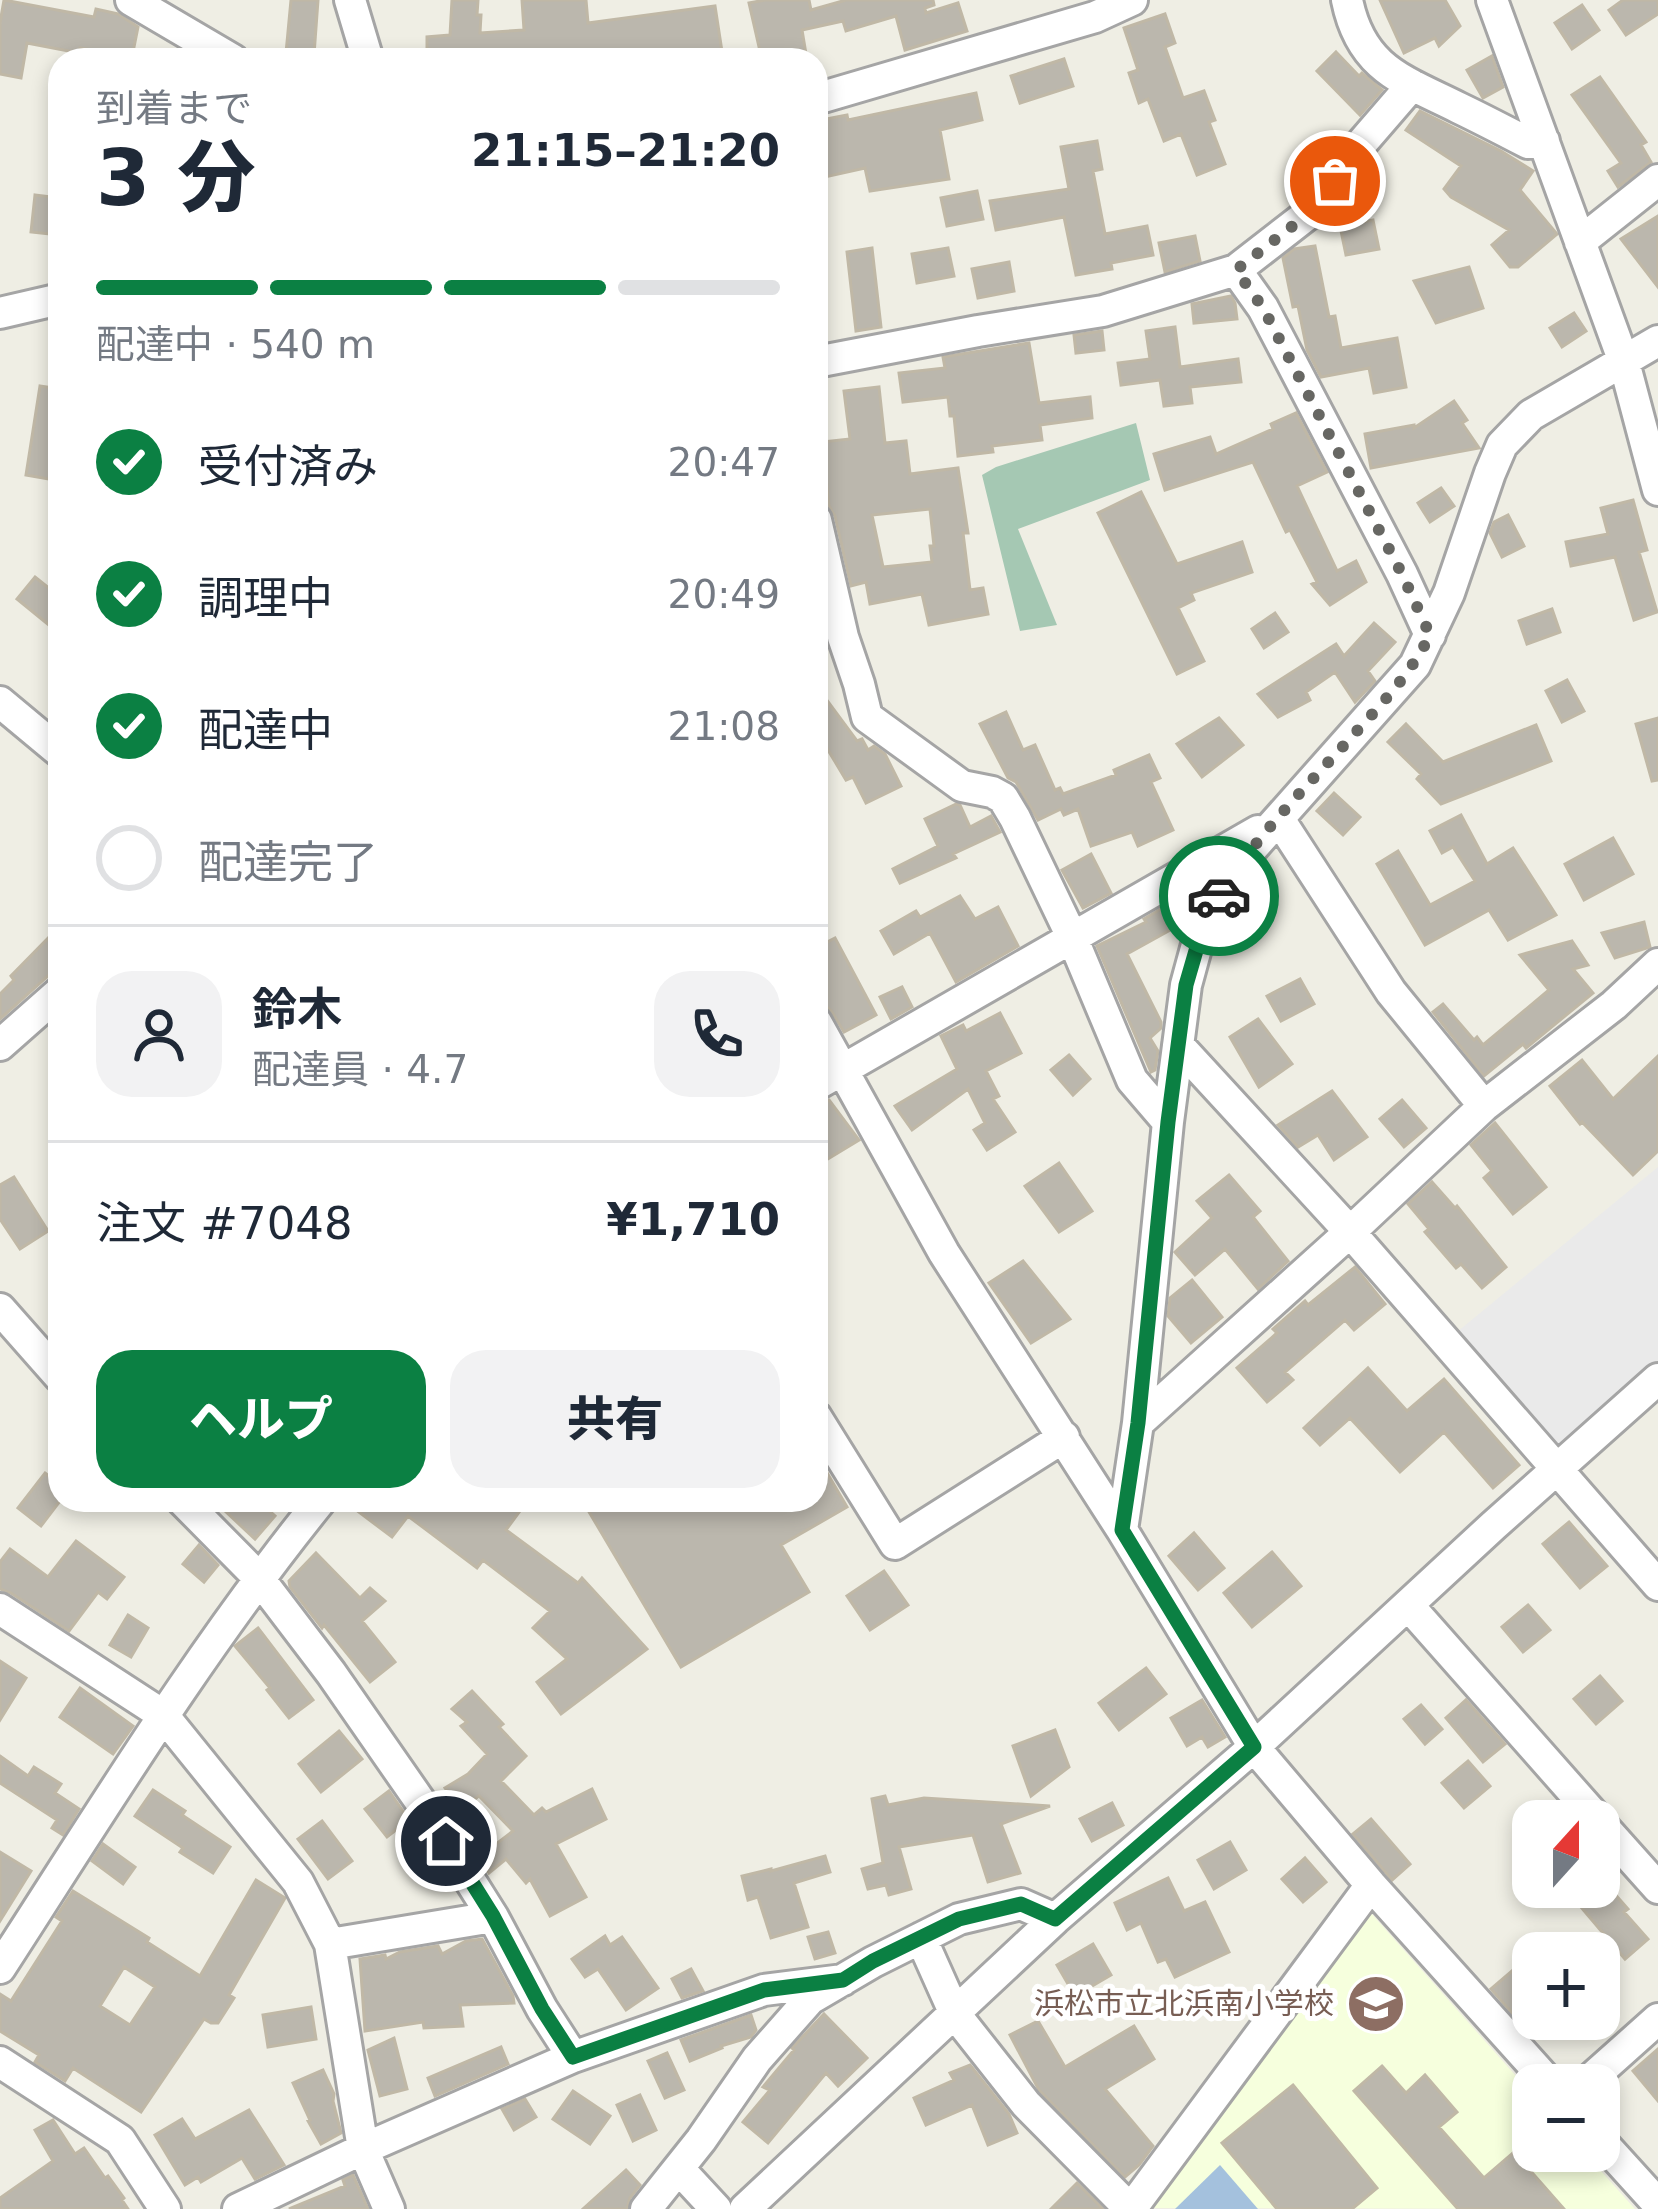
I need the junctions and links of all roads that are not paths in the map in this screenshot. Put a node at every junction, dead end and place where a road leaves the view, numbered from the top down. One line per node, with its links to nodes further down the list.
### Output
1 (130, 0): 6 (street)
2 (350, 0): 7 (street)
3 (1132, 0): 9 (street)
4 (1347, 0): 8 (street)
5 (1492, 0): 10 (street)
6 (212, 48)
7 (364, 48)
8 (1412, 86): 10 (street); 13 (street)
9 (828, 95)
10 (1544, 142): 12 (street)
11 (1658, 180): 12 (street)
12 (1580, 242): 18 (street)
13 (1236, 270): 17 (street); 21 (street)
14 (48, 302): 15 (street)
15 (0, 313)
16 (1658, 340): 18 (street)
17 (828, 360)
18 (1624, 362): 19 (street); 21 (street)
19 (1658, 490)
20 (828, 572): 25 (street)
21 (1430, 635): 24 (street)
22 (0, 702): 23 (street)
23 (48, 742)
24 (1279, 820): 25 (street); 30 (street); 33 (street)
25 (1072, 937): 31 (street); 34 (street)
26 (1658, 964): 33 (street)
27 (48, 1003): 29 (street)
28 (828, 1043): 31 (street)
29 (0, 1045)
30 (1178, 1045): 34 (street); 35 (street)
31 (844, 1070): 32 (street); 41 (street)
32 (828, 1079)
33 (1484, 1106): 35 (street)
34 (1168, 1122): 39 (street)
35 (1350, 1232): 39 (street); 42 (street)
36 (0, 1310): 37 (street)
37 (48, 1364)
38 (1658, 1379): 42 (street)
39 (1138, 1423): 45 (street)
40 (828, 1436): 41 (street)
41 (1064, 1437): 45 (street)
42 (1557, 1470): 47 (street); 48 (street)
43 (194, 1512): 46 (street)
44 (311, 1512): 46 (street)
45 (1122, 1530): 51 (street)
46 (259, 1577): 50 (street); 56 (street)
47 (1658, 1585)
48 (1408, 1605): 51 (street); 52 (street)
49 (0, 1609): 50 (street)
50 (163, 1715): 59 (street); 60 (street)
51 (1254, 1747): 54 (street); 57 (street)
52 (1580, 1800)
53 (1620, 1845): 55 (street)
54 (1371, 1885): 66 (street); 78 (street)
55 (1658, 1888)
56 (493, 1916): 59 (street); 64 (street)
57 (1055, 1919): 58 (street); 62 (street)
58 (921, 1938): 61 (street); 62 (street)
59 (330, 1944): 68 (street)
60 (0, 1968)
61 (843, 1980): 64 (street); 70 (street)
62 (955, 2014): 77 (street); 78 (street)
63 (1658, 2019): 67 (street)
64 (573, 2057): 68 (street)
65 (0, 2062): 72 (street)
66 (1532, 2064)
67 (1608, 2064)
68 (363, 2149): 73 (street); 74 (street)
69 (1620, 2161): 71 (street)
70 (679, 2169): 75 (street); 76 (street)
71 (1658, 2204)
72 (165, 2209)
73 (238, 2209)
74 (389, 2209)
75 (646, 2209)
76 (716, 2209)
77 (746, 2209)
78 (1131, 2209)

